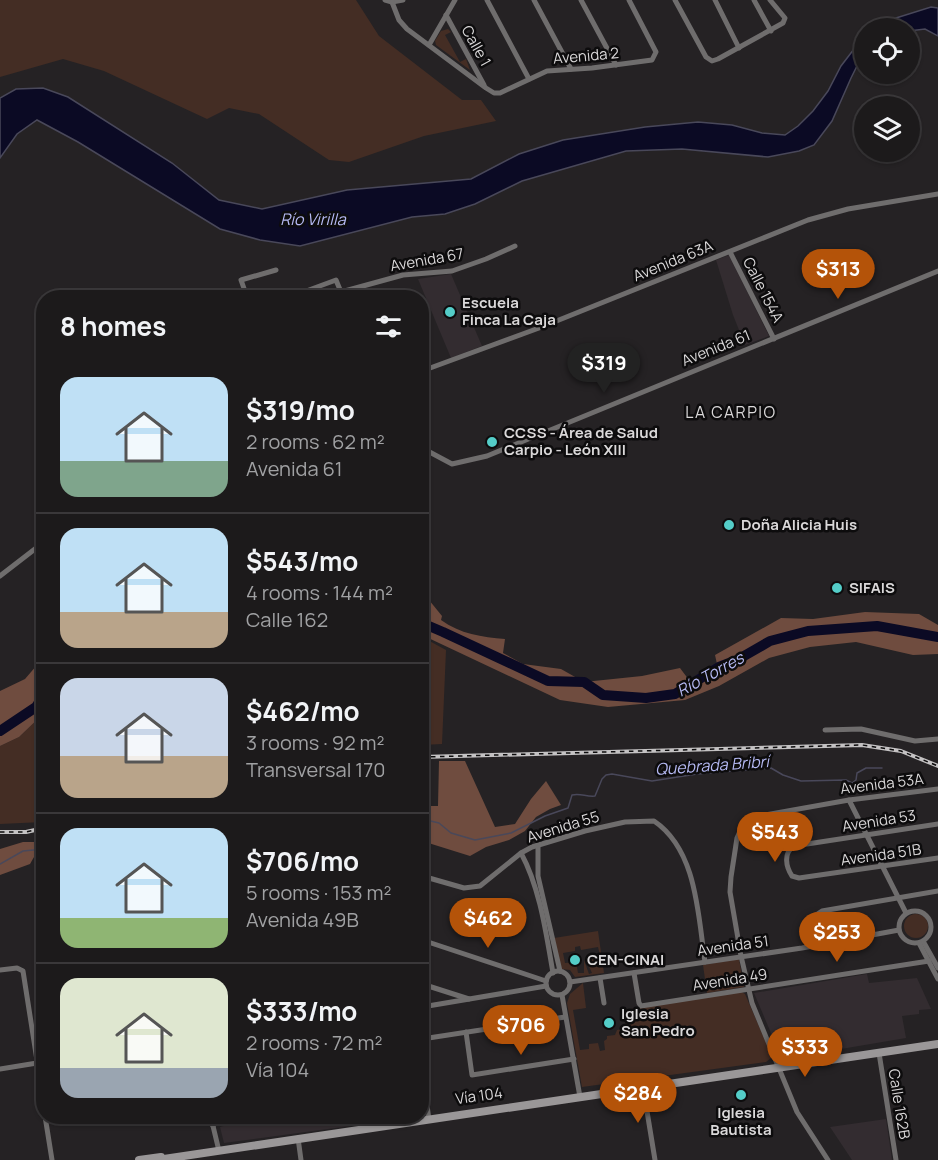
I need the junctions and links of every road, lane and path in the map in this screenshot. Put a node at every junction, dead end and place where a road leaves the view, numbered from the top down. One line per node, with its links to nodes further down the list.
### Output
1 (403, 0): 11 (street)
2 (455, 0): 13 (street)
3 (487, 0): 19 (street)
4 (534, 0): 18 (street)
5 (581, 0): 17 (street)
6 (629, 0): 17 (street, Avenida 2)
7 (683, 0): 12 (street)
8 (715, 0): 16 (street)
9 (754, 0): 14 (street)
10 (770, 0): 14 (street)
11 (388, 1): 15 (street)
12 (676, 2): 16 (street)
13 (446, 15): 15 (street); 20 (street, Calle 1)
14 (771, 31): 16 (street)
15 (429, 45): 20 (street)
16 (740, 48)
17 (616, 65): 18 (street, Avenida 2)
18 (571, 69): 19 (street, Avenida 2)
19 (529, 79): 20 (street, Avenida 2)
20 (486, 88)
21 (938, 194): 23 (street, Avenida 63A)
22 (514, 246): 29 (street, Avenida 67)
23 (730, 252): 30 (street, Calle 154A); 31 (street, Avenida 63A)
24 (276, 270): 26 (street)
25 (938, 271): 30 (street, Avenida 61)
26 (245, 290)
27 (309, 290): 28 (street)
28 (340, 290)
29 (355, 290)
30 (774, 339): 32 (street, Avenida 61)
31 (429, 368)
32 (429, 452)
33 (36, 548): 34 (street)
34 (0, 576)
35 (825, 730): 36 (street)
36 (938, 739)
37 (938, 789): 38 (street, Avenida 53A)
38 (849, 800): 40 (street); 55 (street, Avenida 53A)
39 (938, 824): 40 (street, Avenida 53)
40 (866, 835): 44 (street); 45 (street, Avenida 53)
41 (538, 845): 42 (street, Avenida 55); 57 (street, Avenida 55); 60 (street)
42 (521, 853): 46 (street, Avenida 55); 61 (street)
43 (938, 858): 44 (street, Avenida 51B)
44 (882, 867): 45 (street, Avenida 51B); 48 (street)
45 (792, 876)
46 (429, 878)
47 (938, 891): 48 (street)
48 (898, 898): 49 (street); 54 (street)
49 (906, 913): 50 (street); 51 (street)
50 (935, 925): 53 (street)
51 (899, 930): 53 (street); 54 (street, Avenida 51)
52 (429, 942): 66 (street)
53 (921, 942): 56 (street); 58 (street)
54 (817, 945): 55 (street, Avenida 51)
55 (741, 956): 57 (street, Avenida 51); 68 (street)
56 (928, 961): 64 (street); 68 (street, Avenida 49)
57 (705, 962): 62 (street, Avenida 51)
58 (938, 968)
59 (0, 970): 78 (street)
60 (560, 971): 61 (street); 65 (street)
61 (553, 973): 66 (street)
62 (634, 973): 63 (street, Avenida 51); 68 (street, Avenida 49)
63 (600, 978): 65 (street, Avenida 51); 71 (street)
64 (938, 979)
65 (570, 982): 69 (street)
66 (546, 983): 69 (street); 70 (street)
67 (429, 986): 70 (street)
68 (748, 989): 81 (street)
69 (561, 995): 73 (street)
70 (469, 999): 72 (street)
71 (604, 1003)
72 (429, 1006)
73 (565, 1017): 74 (street); 79 (street)
74 (466, 1032): 75 (street); 79 (street)
75 (429, 1038)
76 (938, 1044): 77 (main road, Vía 104)
77 (879, 1053): 81 (main road, Vía 104); 97 (street, Calle 162B)
78 (36, 1057)
79 (574, 1059): 84 (street)
80 (36, 1063): 82 (street)
81 (779, 1067): 83 (main road, Vía 104); 96 (street)
82 (0, 1069)
83 (643, 1086): 84 (main road, Vía 104); 95 (street)
84 (580, 1096): 85 (main road, Vía 104)
85 (429, 1118)
86 (46, 1124): 91 (street)
87 (390, 1124): 89 (main road, Vía 104)
88 (213, 1126): 90 (street)
89 (298, 1138): 90 (main road, Vía 104); 94 (street)
90 (219, 1149): 92 (main road, Vía 104); 93 (main road, Vía 104)
91 (52, 1160)
92 (139, 1160)
93 (157, 1160)
94 (302, 1160)
95 (655, 1160)
96 (828, 1160)
97 (896, 1160)

